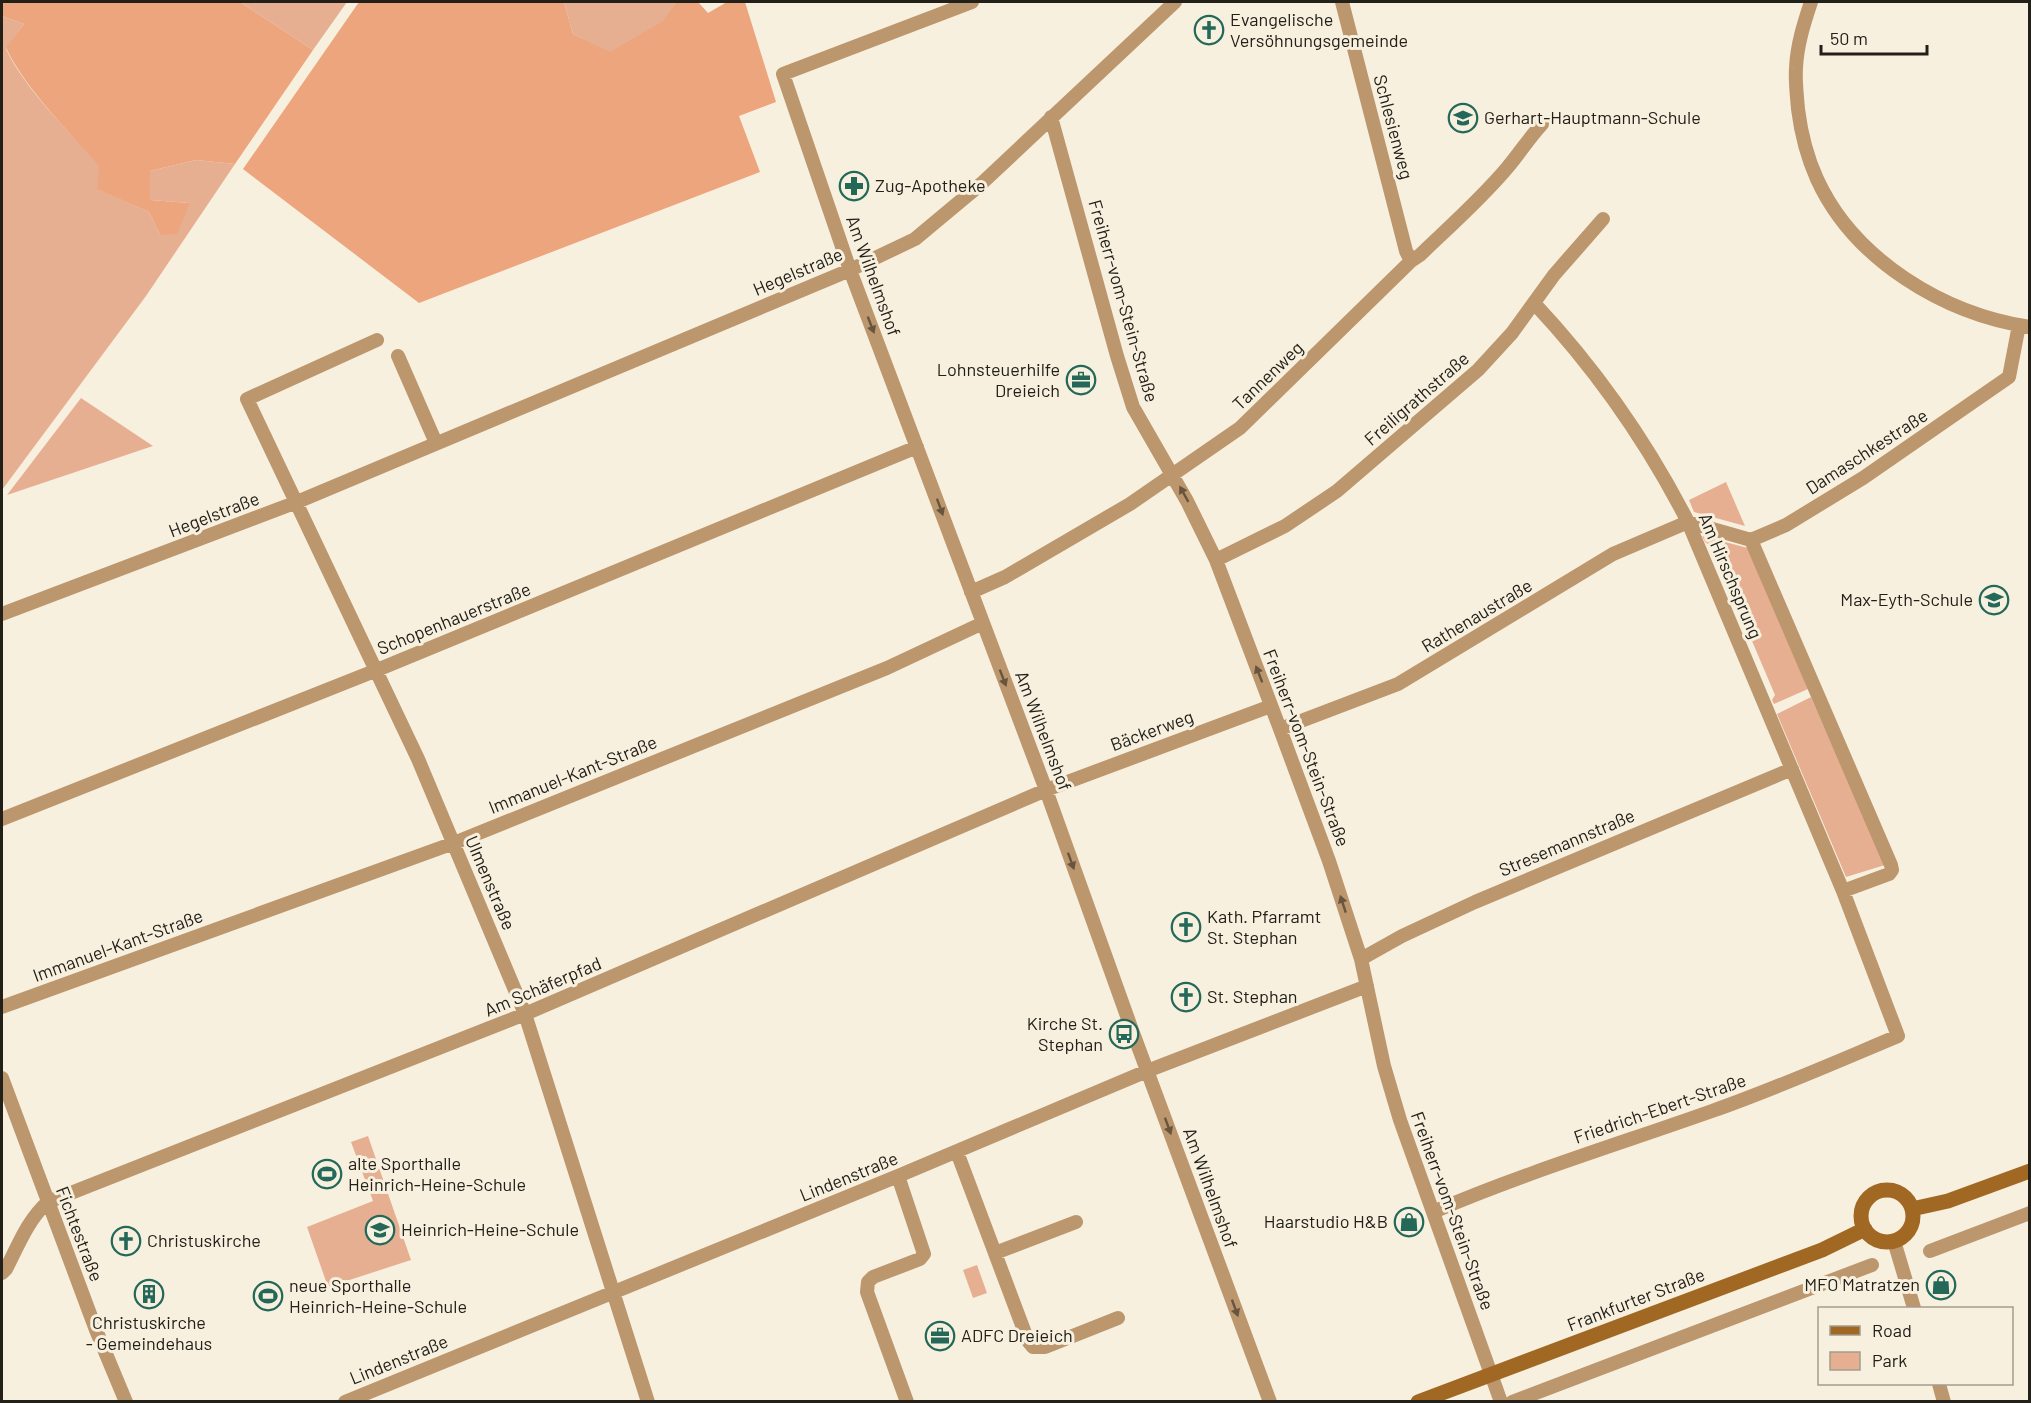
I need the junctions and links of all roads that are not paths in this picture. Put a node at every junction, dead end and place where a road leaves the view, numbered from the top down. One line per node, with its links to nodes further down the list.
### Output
1 (972, 2): 9 (street, Am Wilhelmshof)
2 (1174, 2): 5 (street, Hegelstraße)
3 (1342, 2): 8 (street, Schlesienweg)
4 (1811, 2): 11 (street)
5 (1051, 117): 9 (street, Hegelstraße); 16 (street, Freiherr-vom-Stein-Straße)
6 (1542, 124): 8 (street, Tannenweg)
7 (1603, 219): 10 (street, Freiligrathstraße)
8 (1411, 261): 16 (street, Tannenweg)
9 (850, 270): 14 (street, Hegelstraße); 15 (street, Am Wilhelmshof, one-way to 15)
10 (1534, 303): 18 (street, Am Hirschsprung); 20 (street, Freiligrathstraße)
11 (2024, 326): 19 (street, Damaschkestraße)
12 (377, 340): 17 (street, Ulmenstraße)
13 (398, 356): 14 (street)
14 (436, 443): 17 (street, Hegelstraße)
15 (917, 447): 21 (street, Am Wilhelmshof, one-way to 21); 24 (street, Schopenhauerstraße)
16 (1173, 475): 20 (street, Freiherr-vom-Stein-Straße, one-way to 16); 21 (street, Tannenweg)
17 (297, 502): 22 (street, Hegelstraße); 24 (street, Ulmenstraße)
18 (1688, 522): 19 (street); 26 (street, Rathenaustraße); 27 (street, Am Hirschsprung)
19 (1751, 540): 31 (street, Am Hirschsprung)
20 (1216, 560): 25 (street, Freiherr-vom-Stein-Straße, one-way to 20)
21 (971, 592): 23 (street, Am Wilhelmshof)
22 (2, 614)
23 (983, 623): 28 (street, Am Wilhelmshof, one-way to 28); 30 (street, Immanuel-Kant-Straße)
24 (377, 670): 29 (street, Schopenhauerstraße); 30 (street, Ulmenstraße)
25 (1271, 706): 26 (street, Freiherr-vom-Stein-Straße); 28 (street, Bäckerweg)
26 (1280, 729): 32 (street, Freiherr-vom-Stein-Straße, one-way to 26)
27 (1792, 769): 31 (street, Am Hirschsprung); 32 (street, Stresemannstraße)
28 (1046, 790): 35 (street, Am Schäferpfad); 37 (street, Am Wilhelmshof, one-way to 37)
29 (2, 819)
30 (454, 843): 34 (street, Immanuel-Kant-Straße); 35 (street, Ulmenstraße)
31 (1843, 891): 36 (street, Am Hirschsprung)
32 (1361, 960): 33 (street, Freiherr-vom-Stein-Straße)
33 (1367, 986): 37 (street, Lindenstraße); 44 (street, Freiherr-vom-Stein-Straße)
34 (2, 1007)
35 (525, 1014): 42 (street, Am Schäferpfad); 53 (street, Ulmenstraße)
36 (1898, 1036): 44 (street, Friedrich-Ebert-Straße)
37 (1147, 1071): 39 (street, Lindenstraße); 62 (street, Am Wilhelmshof, one-way to 62)
38 (2, 1078): 42 (street, Fichtestraße)
39 (957, 1152): 41 (street, Lindenstraße); 50 (street)
40 (2030, 1171): 43 (street)
41 (898, 1176): 53 (street, Lindenstraße); 61 (street)
42 (48, 1202): 52 (street); 58 (street, Fichtestraße)
43 (1912, 1209): 47 (street); 48 (street)
44 (1433, 1212): 56 (street, Freiherr-vom-Stein-Straße)
45 (2030, 1213): 49 (street)
46 (1076, 1222): 50 (street)
47 (1865, 1229): 48 (street); 56 (street, Frankfurter Straße)
48 (1894, 1240): 54 (street)
49 (1930, 1251)
50 (995, 1253): 55 (street)
51 (1872, 1265): 65 (street)
52 (2, 1273)
53 (614, 1292): 59 (street, Lindenstraße); 60 (street, Ulmenstraße)
54 (1914, 1307)
55 (1118, 1317)
56 (1492, 1375): 63 (street, Frankfurter Straße); 64 (street, Freiherr-vom-Stein-Straße)
57 (1940, 1385): 66 (street)
58 (126, 1401)
59 (345, 1401)
60 (648, 1401)
61 (907, 1401)
62 (1270, 1401)
63 (1418, 1401)
64 (1501, 1401)
65 (1512, 1401)
66 (1944, 1401)

